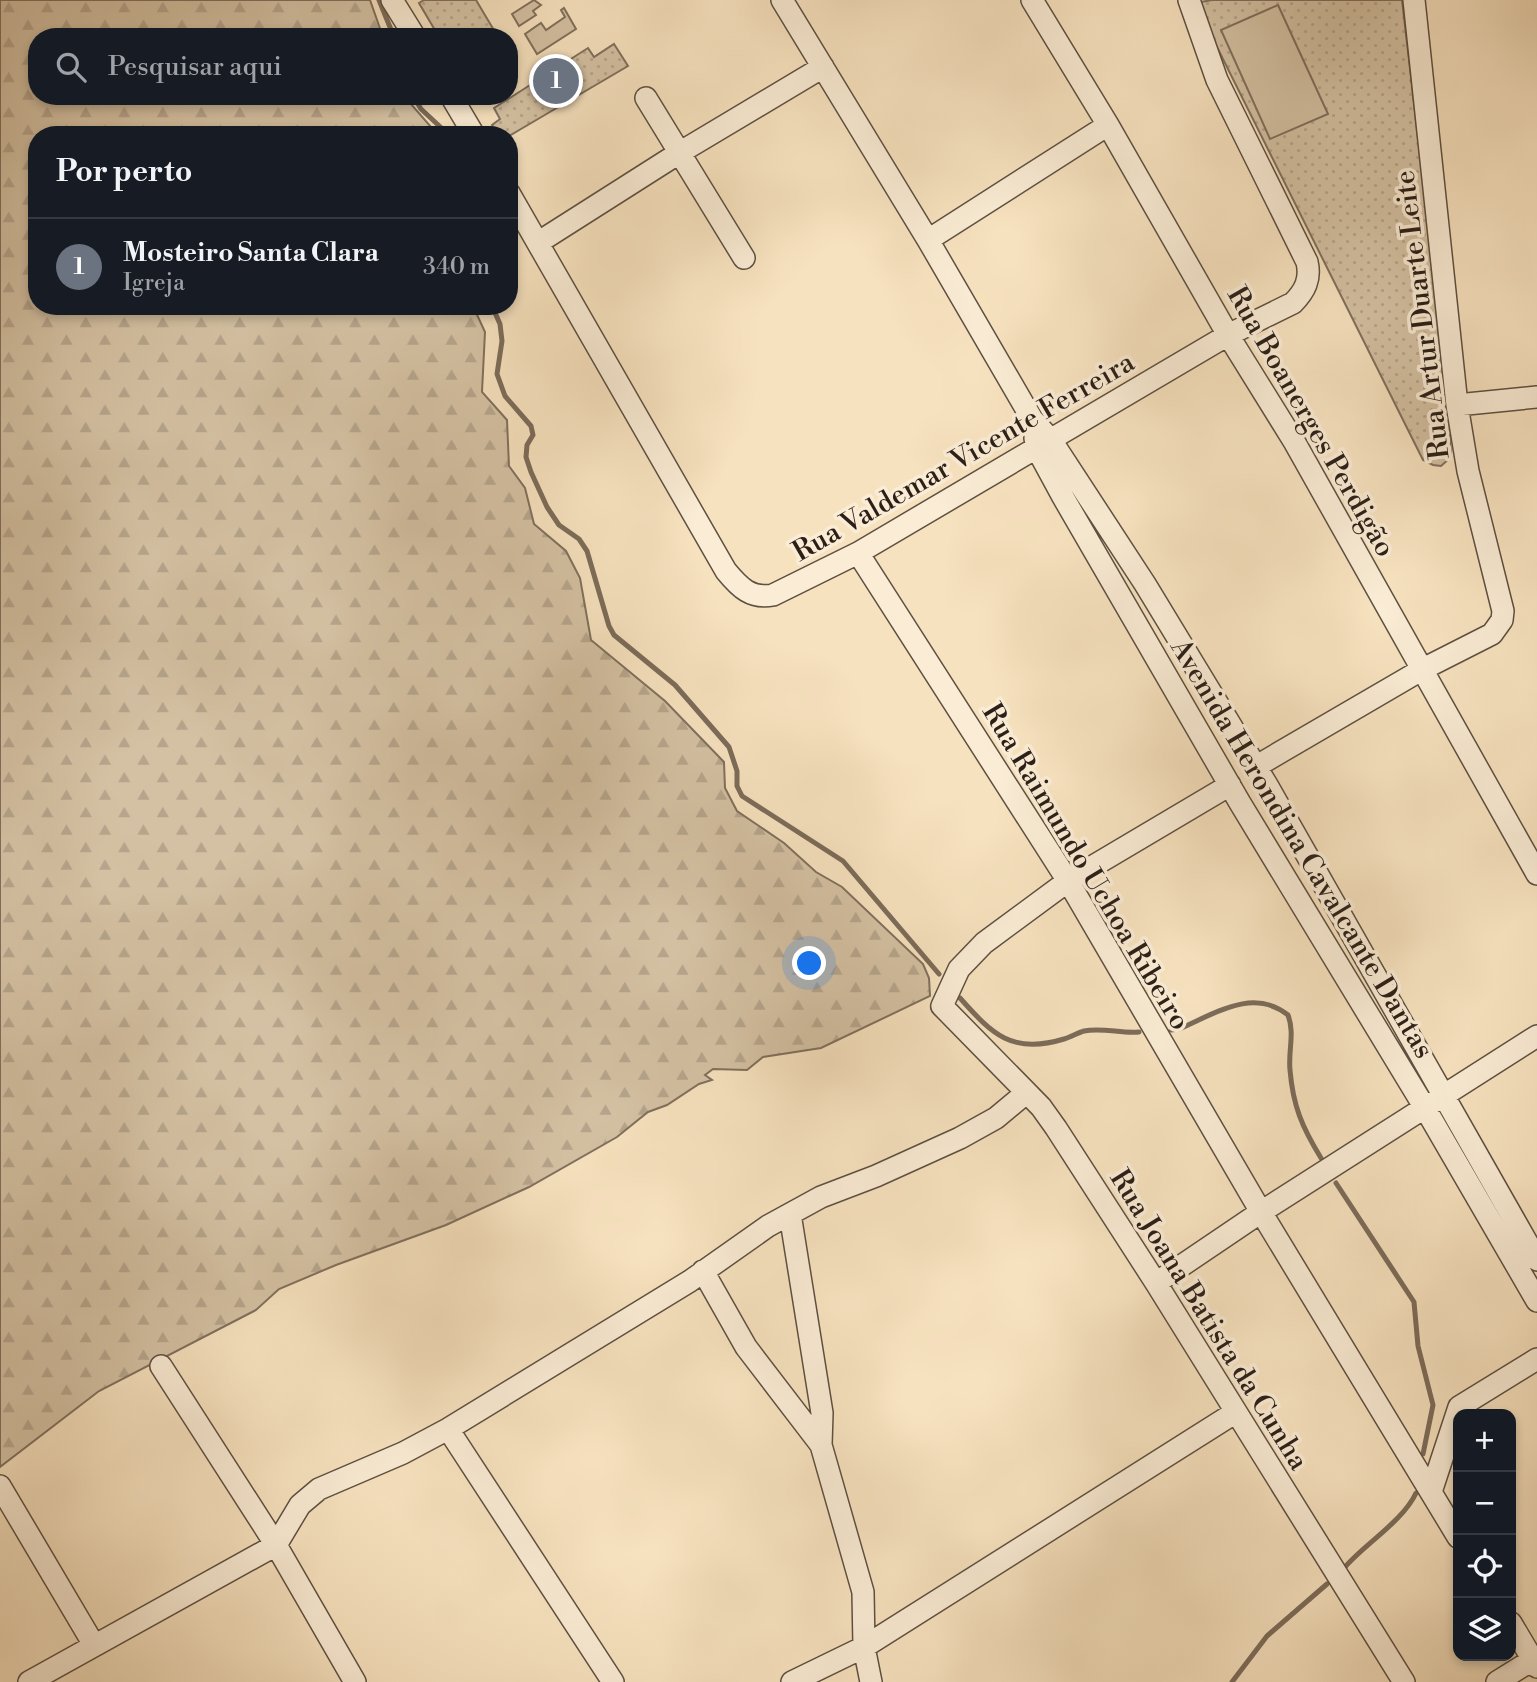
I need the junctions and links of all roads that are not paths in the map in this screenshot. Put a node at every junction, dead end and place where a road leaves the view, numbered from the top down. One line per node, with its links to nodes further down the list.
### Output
1 (392, 0): 6 (street)
2 (782, 0): 7 (street, Avenida Herondina Cavalcante Dantas)
3 (1032, 0): 10 (street, Rua Boanerges Perdigão)
4 (1189, 0): 17 (street, Rua Valdemar Vicente Ferreira)
5 (1414, 0): 19 (street, Rua Artur Duarte Leite)
6 (409, 28)
7 (823, 67): 12 (street); 14 (street, Avenida Herondina Cavalcante Dantas)
8 (646, 98): 12 (street)
9 (456, 105): 11 (street)
10 (1108, 125): 14 (street); 17 (street, Rua Boanerges Perdigão)
11 (469, 126)
12 (679, 153): 15 (street); 16 (street)
13 (518, 208): 15 (street, Rua Valdemar Vicente Ferreira)
14 (928, 240): 20 (street, Avenida Herondina Cavalcante Dantas)
15 (539, 242): 21 (street, Rua Valdemar Vicente Ferreira)
16 (744, 258)
17 (1228, 335): 20 (street, Rua Valdemar Vicente Ferreira); 22 (street, Rua Boanerges Perdigão)
18 (1537, 397): 19 (street)
19 (1457, 405): 22 (street, Rua Artur Duarte Leite)
20 (1044, 444): 21 (street, Rua Valdemar Vicente Ferreira); 23 (street, Avenida Herondina Cavalcante Dantas); 24 (street, Avenida Herondina Cavalcante Dantas)
21 (858, 553): 26 (street, Rua Raimundo Uchoa Ribeiro)
22 (1423, 669): 23 (street); 25 (street, Rua Boanerges Perdigão)
23 (1261, 776): 24 (street); 29 (street, Avenida Herondina Cavalcante Dantas)
24 (1235, 794): 26 (street); 30 (street, Avenida Herondina Cavalcante Dantas)
25 (1537, 874)
26 (1068, 881): 28 (street, Rua Joana Batista da Cunha); 31 (street, Rua Raimundo Uchoa Ribeiro)
27 (1537, 1036): 29 (street)
28 (1026, 1093): 32 (street); 35 (street, Rua Joana Batista da Cunha)
29 (1443, 1096): 30 (street); 33 (street, Avenida Herondina Cavalcante Dantas)
30 (1425, 1108): 31 (street); 36 (street, Avenida Herondina Cavalcante Dantas)
31 (1261, 1212): 35 (street); 43 (street, Rua Raimundo Uchoa Ribeiro)
32 (790, 1214): 34 (street); 41 (street)
33 (1537, 1260)
34 (704, 1271): 40 (street); 41 (street)
35 (1156, 1283): 39 (street, Rua Joana Batista da Cunha)
36 (1537, 1300)
37 (1537, 1359): 43 (street)
38 (161, 1366): 45 (street)
39 (1236, 1412): 48 (street); 55 (street, Rua Joana Batista da Cunha)
40 (448, 1429): 45 (street); 52 (street)
41 (821, 1446): 48 (street)
42 (0, 1486): 47 (street)
43 (1431, 1492): 44 (street, Rua Raimundo Uchoa Ribeiro)
44 (1457, 1535)
45 (276, 1545): 47 (street); 51 (street)
46 (1516, 1631): 49 (street)
47 (94, 1645): 50 (street)
48 (864, 1647): 53 (street); 54 (street)
49 (1536, 1661): 56 (street)
50 (29, 1682)
51 (355, 1682)
52 (613, 1682)
53 (792, 1682)
54 (871, 1682)
55 (1404, 1682)
56 (1497, 1682)

